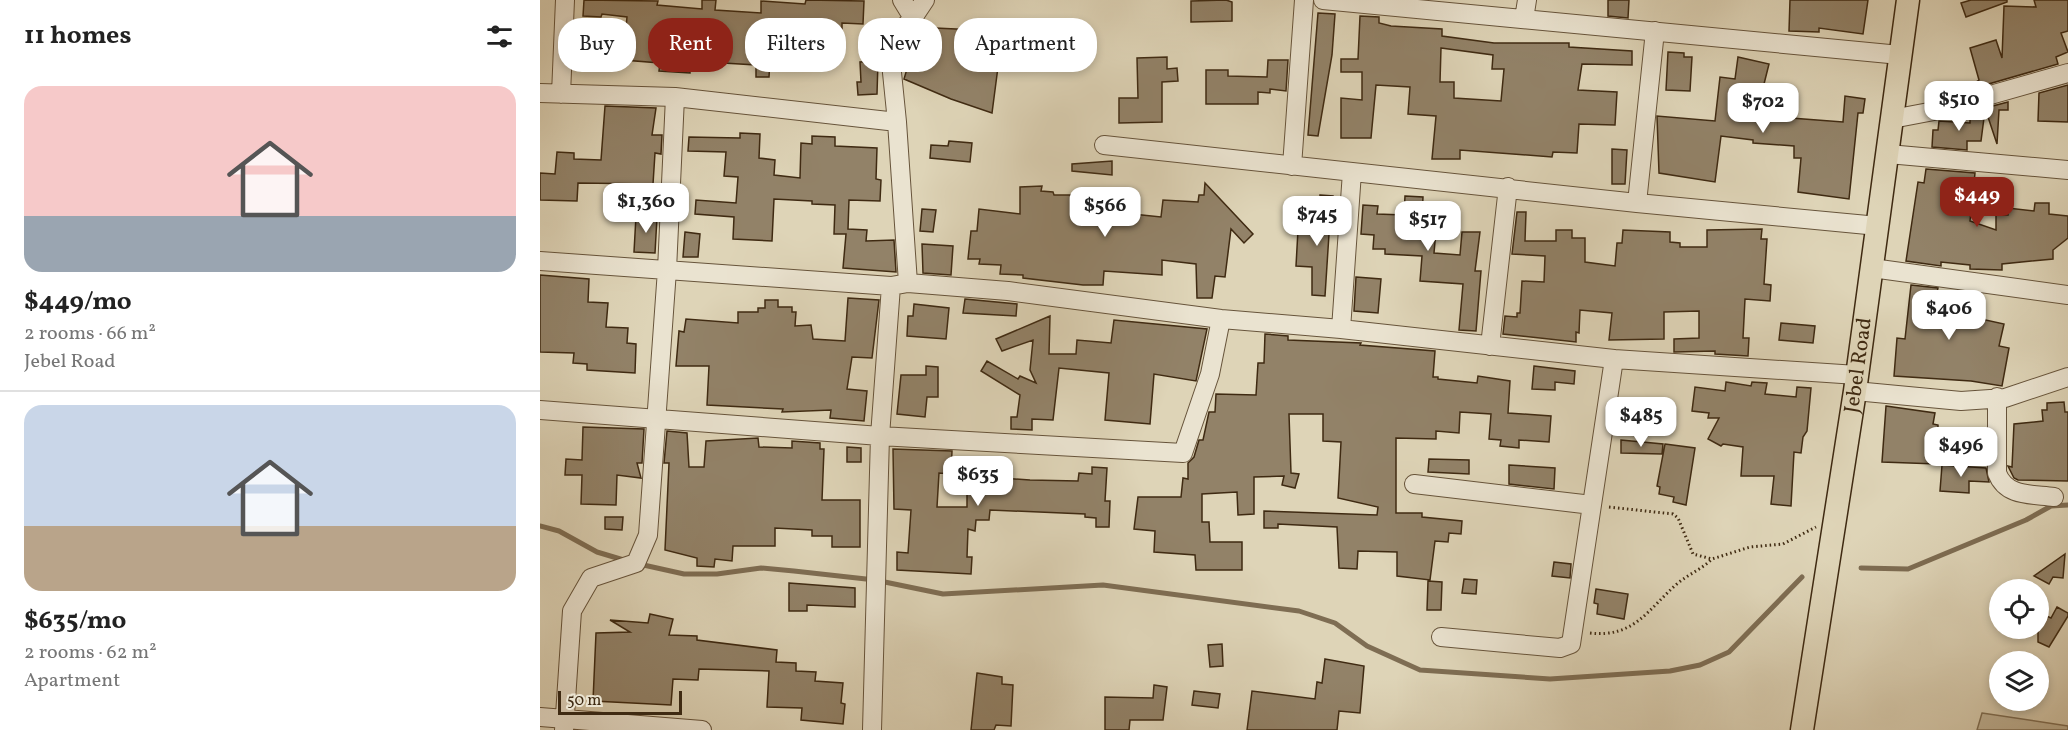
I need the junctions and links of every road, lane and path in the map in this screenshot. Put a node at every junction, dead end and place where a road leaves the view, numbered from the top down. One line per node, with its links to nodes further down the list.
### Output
1 (565, 0): 15 (street)
2 (902, 0): 8 (street)
3 (925, 0): 8 (street)
4 (1304, 0): 21 (street)
5 (1323, 0): 9 (street)
6 (1527, 0): 9 (street)
7 (1911, 1): 11 (main road, Jebel Road)
8 (913, 18)
9 (1524, 19): 10 (street)
10 (1655, 31): 11 (street); 25 (street)
11 (1900, 55): 17 (main road, Jebel Road)
12 (892, 72): 18 (street)
13 (2068, 73): 17 (street)
14 (540, 93): 15 (street)
15 (561, 94): 16 (street)
16 (675, 97): 18 (street); 29 (street)
17 (1893, 119): 20 (main road, Jebel Road)
18 (897, 122): 30 (street)
19 (1104, 145): 21 (street)
20 (1888, 154): 22 (street); 26 (main road, Jebel Road)
21 (1292, 166): 23 (street)
22 (2068, 170)
23 (1352, 172): 24 (street); 33 (street)
24 (1508, 187): 25 (street); 34 (street)
25 (1637, 203): 26 (street)
26 (1878, 226): 28 (main road, Jebel Road)
27 (540, 261): 29 (street)
28 (1872, 268): 31 (street); 37 (main road, Jebel Road)
29 (667, 270): 30 (street); 40 (street)
30 (900, 285): 32 (street); 41 (street)
31 (2068, 295)
32 (1221, 319): 33 (street); 41 (street)
33 (1341, 329): 34 (street)
34 (1490, 346): 35 (street)
35 (1614, 359): 37 (street); 44 (street)
36 (2068, 377): 38 (street)
37 (1856, 383): 38 (street); 45 (main road, Jebel Road)
38 (1997, 397): 43 (street)
39 (540, 410): 40 (street)
40 (658, 417): 41 (street); 50 (street)
41 (880, 436): 52 (street)
42 (1414, 484): 44 (street)
43 (2054, 497)
44 (1592, 505): 46 (path); 47 (street)
45 (1834, 516): 46 (path); 53 (main road, Jebel Road)
46 (1712, 559): 47 (path)
47 (1573, 631): 48 (street)
48 (1441, 637)
49 (540, 717): 50 (street)
50 (564, 725): 51 (street)
51 (702, 730)
52 (872, 730)
53 (1802, 730)

